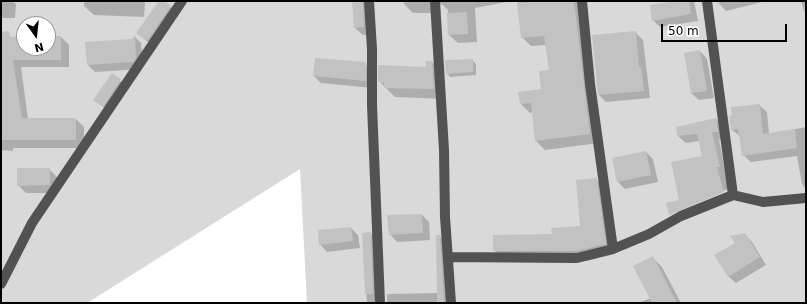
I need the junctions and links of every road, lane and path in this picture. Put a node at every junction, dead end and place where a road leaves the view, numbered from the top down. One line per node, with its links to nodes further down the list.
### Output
1 (182, 1): 10 (lane)
2 (369, 1): 11 (lane)
3 (435, 1): 9 (lane)
4 (582, 1): 8 (lane)
5 (707, 1): 6 (lane)
6 (733, 195): 7 (lane); 8 (lane)
7 (806, 198)
8 (613, 249): 9 (lane)
9 (448, 257): 12 (lane)
10 (1, 284)
11 (380, 303)
12 (451, 303)

